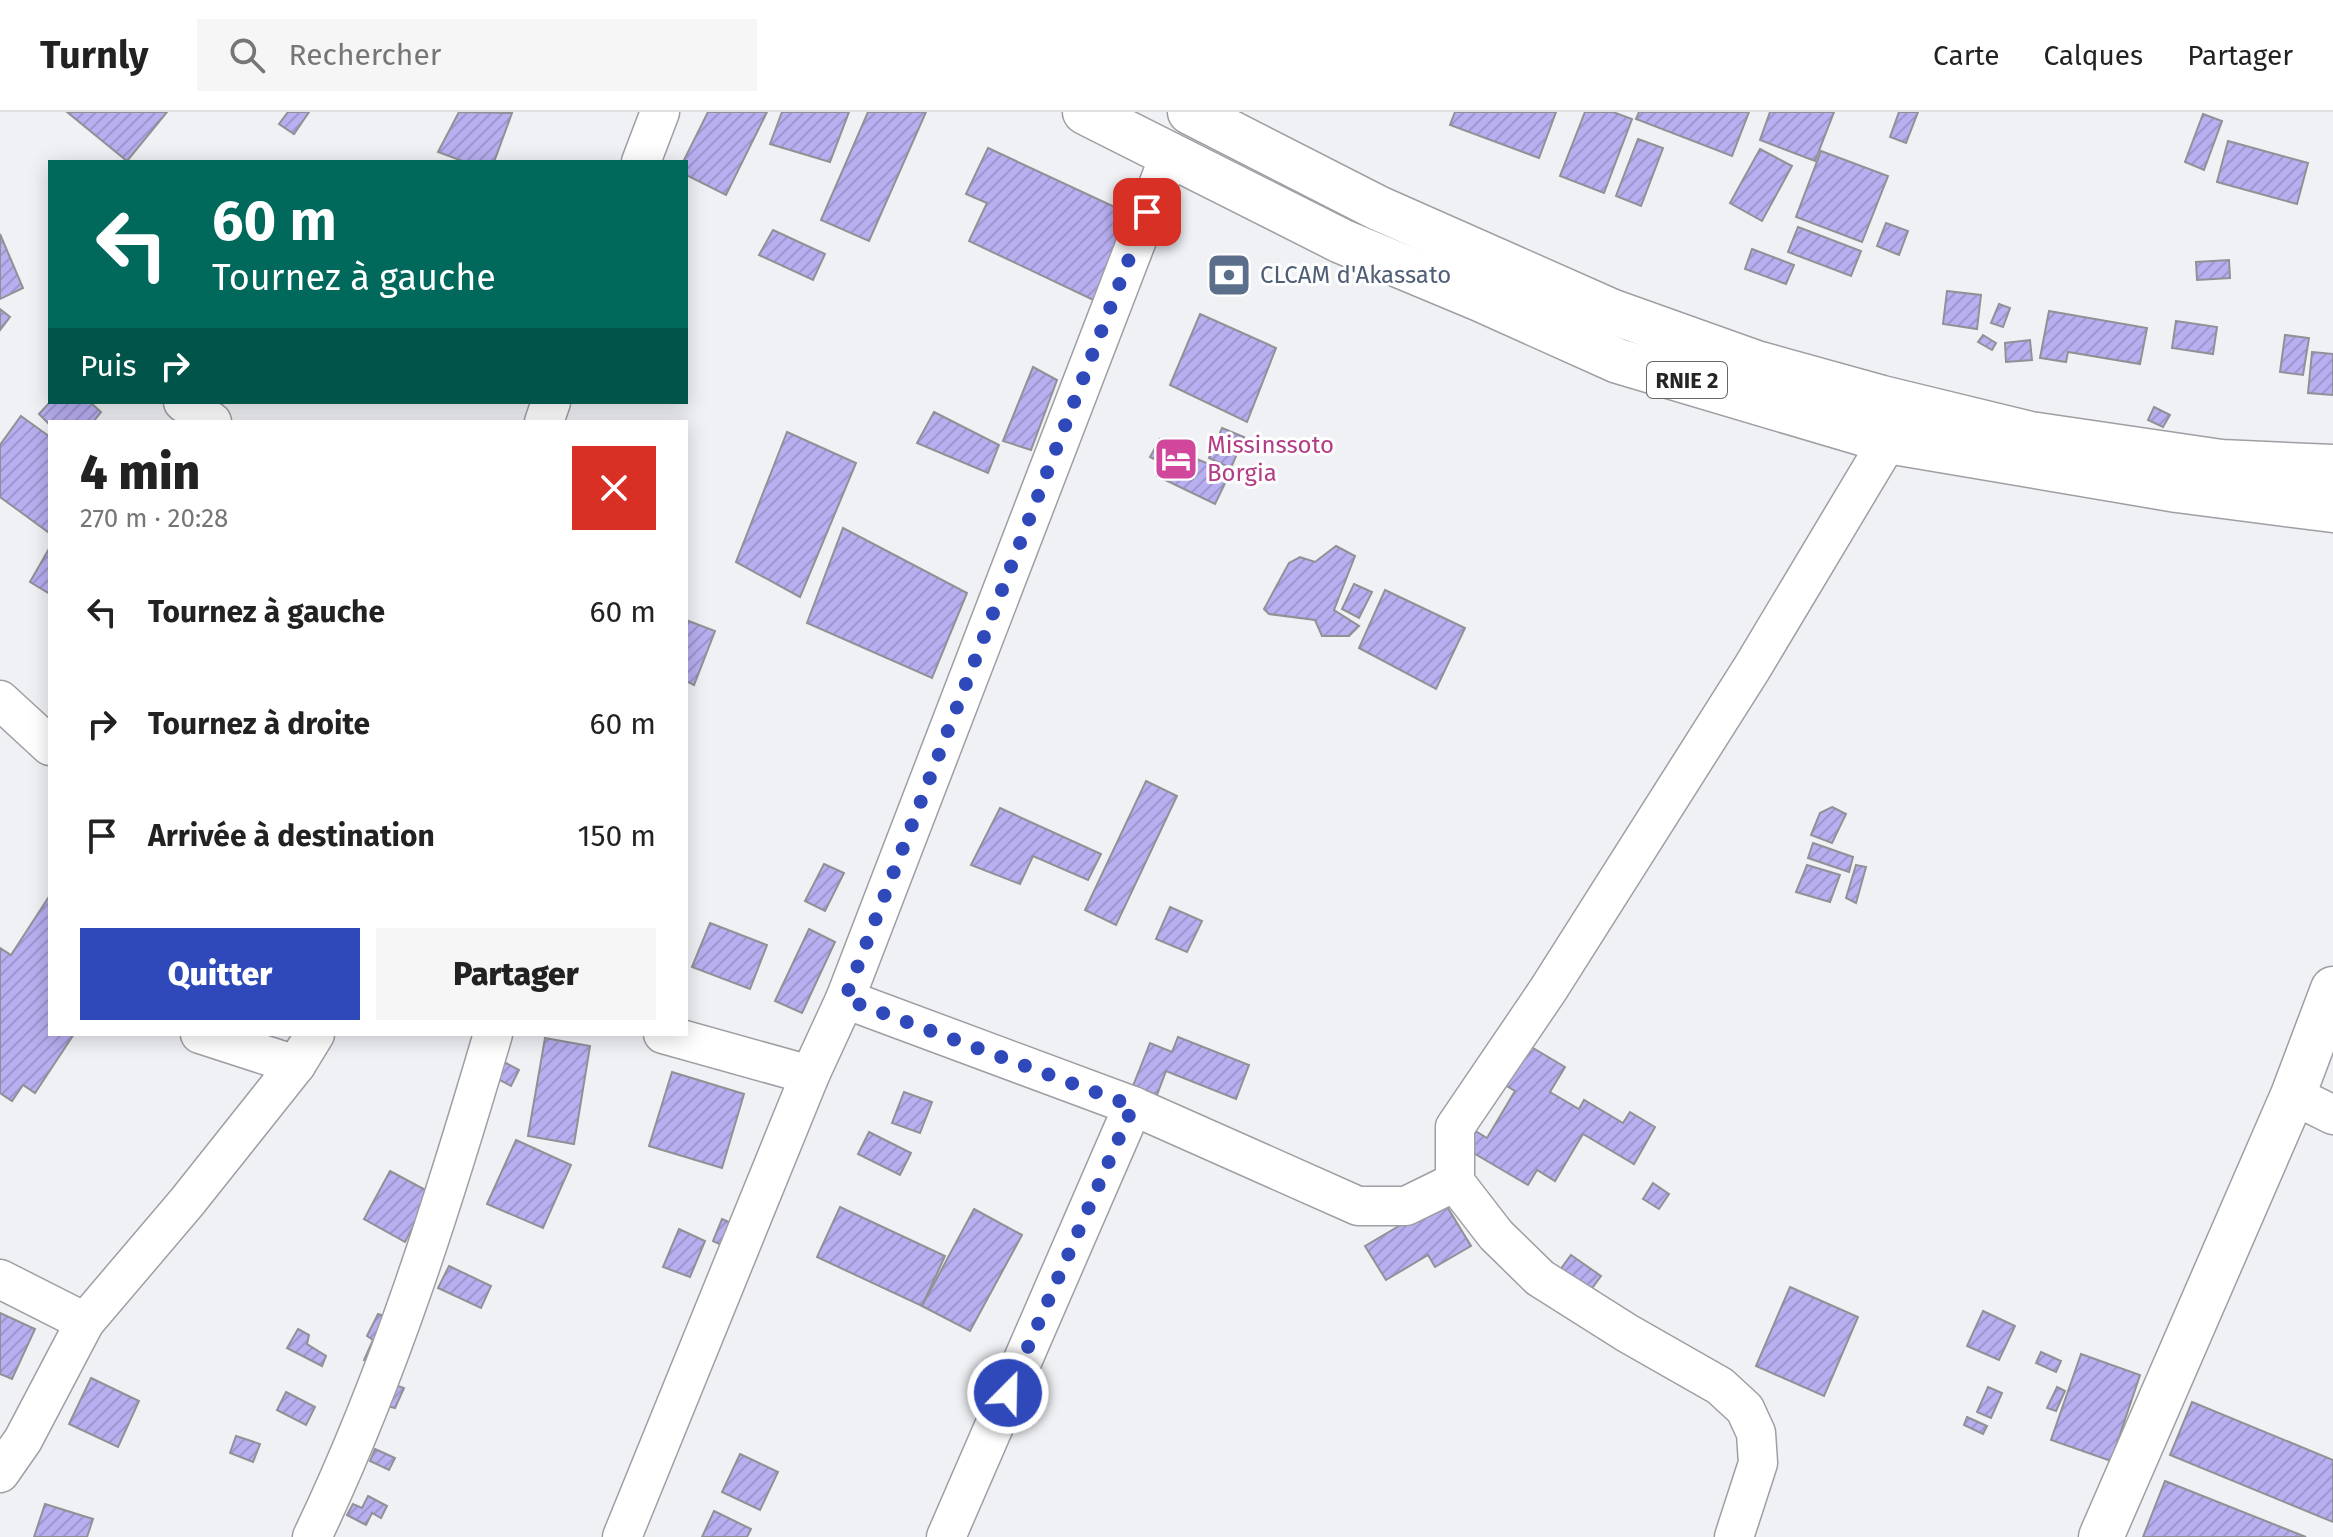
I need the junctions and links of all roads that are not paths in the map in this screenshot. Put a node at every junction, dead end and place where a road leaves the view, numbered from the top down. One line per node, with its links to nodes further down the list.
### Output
1 (660, 112): 5 (street)
2 (1085, 112): 4 (main road, RNIE 2 / RNIE 2)
3 (1190, 112): 9 (main road, RNIE 2 / RNIE 2)
4 (1170, 154): 8 (main road, RNIE 2 / RNIE 2); 14 (street)
5 (642, 160)
6 (186, 404): 7 (street)
7 (209, 420)
8 (1888, 441): 10 (main road, RNIE 2 / RNIE 2); 23 (street)
9 (2333, 467)
10 (2333, 510)
11 (0, 700): 12 (street)
12 (48, 744)
13 (2333, 989): 20 (main road)
14 (845, 999): 19 (street); 21 (street)
15 (214, 1036): 18 (street)
16 (492, 1036): 27 (street)
17 (670, 1036): 19 (street)
18 (306, 1049): 25 (street)
19 (810, 1075): 28 (street)
20 (2293, 1095): 22 (street); 31 (main road)
21 (1133, 1106): 23 (street); 29 (street)
22 (2333, 1115)
23 (1455, 1182): 30 (street)
24 (0, 1279): 25 (street)
25 (85, 1322): 26 (street)
26 (0, 1473)
27 (312, 1537)
28 (622, 1537)
29 (946, 1537)
30 (1734, 1537)
31 (2101, 1537)

